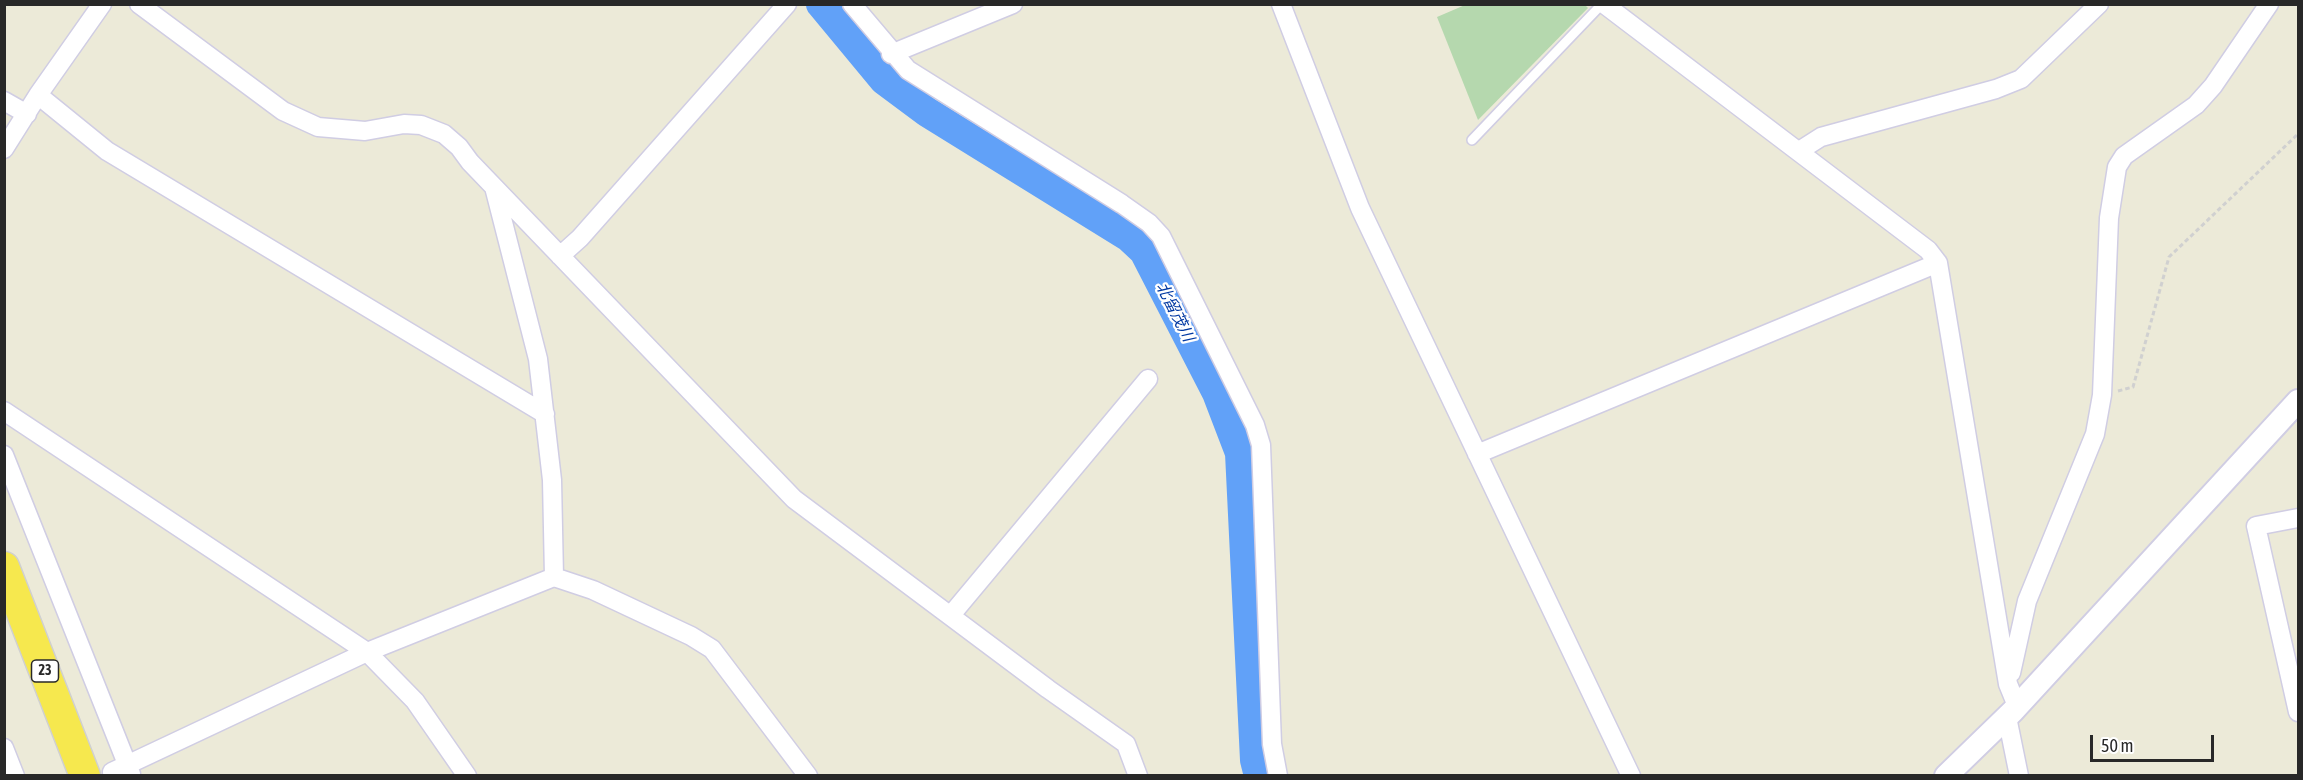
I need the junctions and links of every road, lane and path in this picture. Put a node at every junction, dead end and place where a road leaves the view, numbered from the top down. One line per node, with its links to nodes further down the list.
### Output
1 (102, 4): 11 (street)
2 (139, 4): 18 (street)
3 (787, 4): 19 (street)
4 (852, 4): 10 (street)
5 (1013, 4): 10 (street)
6 (1281, 4): 26 (street)
7 (1603, 4): 15 (lane); 17 (street)
8 (2099, 4): 17 (street)
9 (2269, 4): 22 (street)
10 (891, 54): 42 (street)
11 (38, 95): 13 (street); 25 (street)
12 (4, 101): 13 (street)
13 (27, 114): 16 (street)
14 (2298, 134): 22 (path)
15 (1472, 140)
16 (4, 149)
17 (1799, 151): 20 (street)
18 (494, 185): 19 (street); 25 (street)
19 (560, 256): 31 (street)
20 (1938, 263): 26 (street); 33 (street)
21 (1148, 379): 31 (street)
22 (2102, 395): 33 (street)
23 (2298, 401): 34 (street)
24 (4, 411): 32 (street)
25 (546, 414): 30 (street)
26 (1477, 454): 43 (street)
27 (4, 455): 37 (street)
28 (2298, 518): 35 (street)
29 (4, 567): 37 (highway, 23)
30 (554, 577): 32 (street); 40 (street)
31 (951, 615): 41 (street)
32 (367, 652): 37 (street); 39 (street)
33 (2008, 684): 34 (street)
34 (2012, 711): 44 (street); 45 (street)
35 (2298, 712)
36 (4, 748): 38 (street)
37 (114, 772)
38 (15, 776)
39 (467, 776)
40 (808, 776)
41 (1138, 776)
42 (1278, 776)
43 (1631, 776)
44 (1946, 776)
45 (2019, 776)

